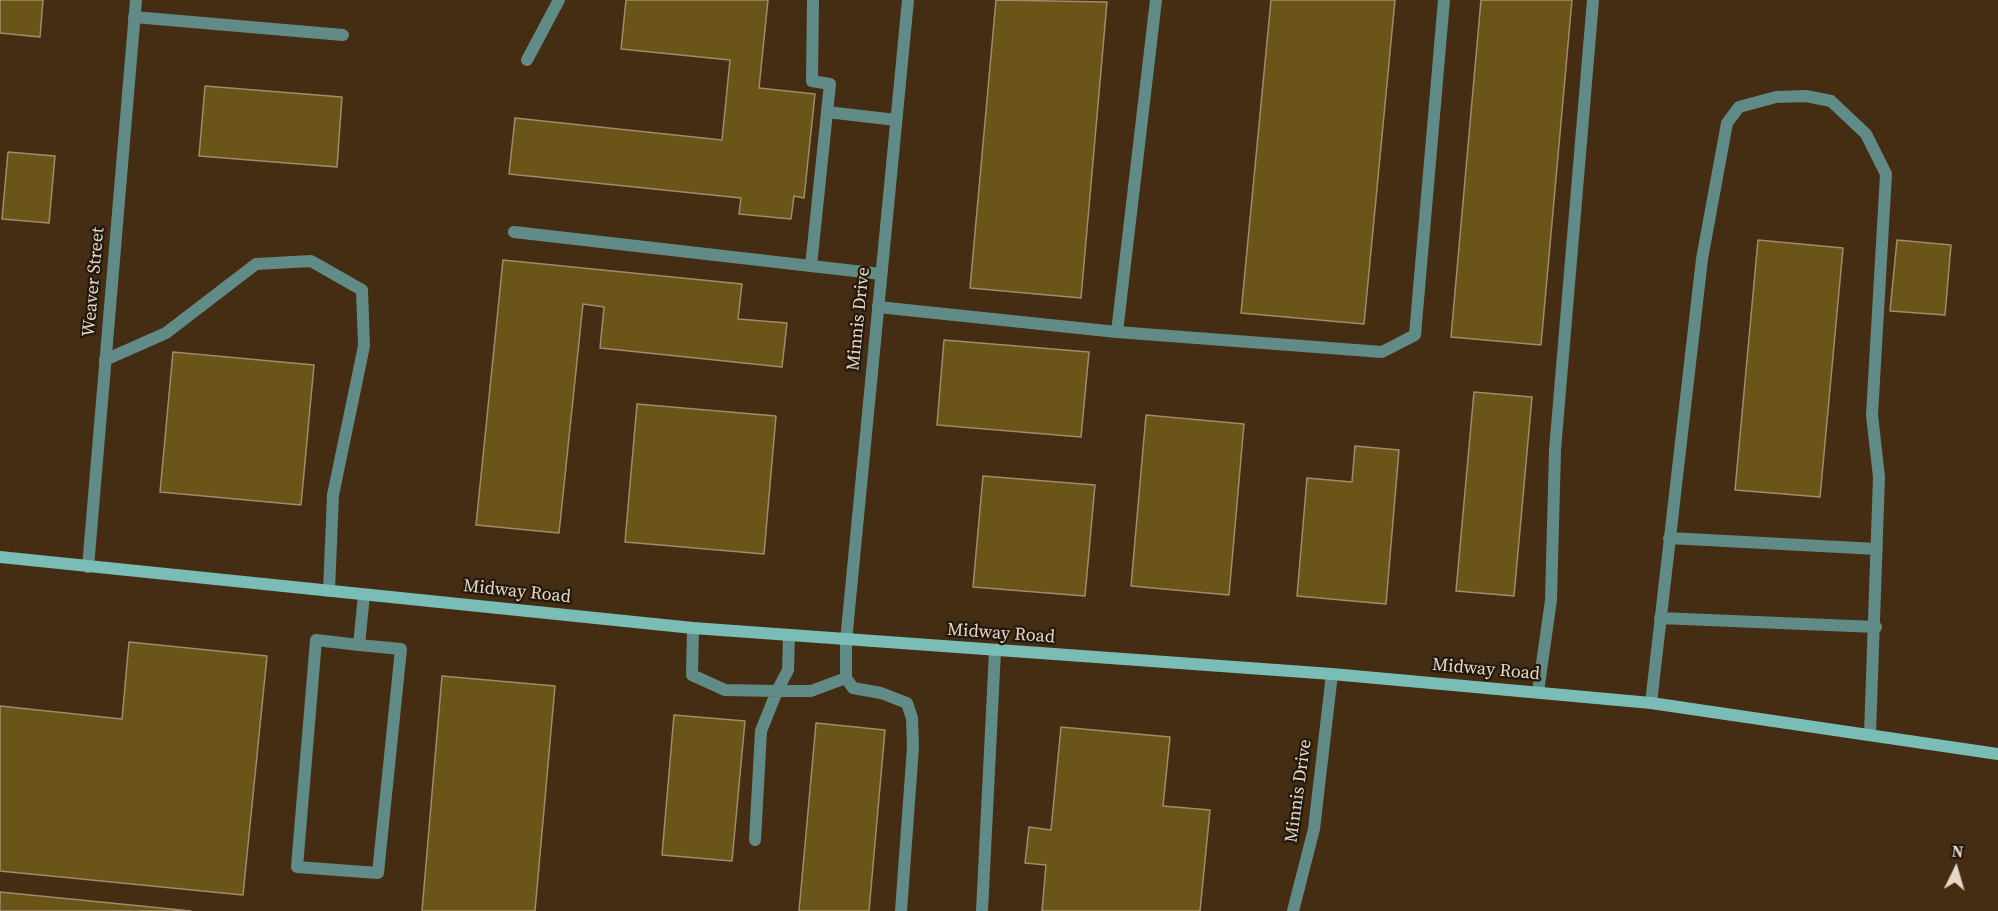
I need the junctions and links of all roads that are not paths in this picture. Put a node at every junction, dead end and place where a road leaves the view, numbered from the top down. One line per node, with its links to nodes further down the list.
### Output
1 (136, 0): 8 (street, Weaver Street)
2 (559, 0): 10 (street)
3 (813, 0): 11 (street)
4 (908, 0): 12 (street, Minnis Drive)
5 (1156, 0): 17 (street)
6 (1444, 0): 17 (street)
7 (1593, 0): 35 (street)
8 (135, 17): 9 (street); 18 (street, Weaver Street)
9 (343, 35)
10 (527, 60)
11 (827, 112): 12 (street); 14 (street)
12 (896, 120): 15 (street, Minnis Drive)
13 (514, 232): 14 (street)
14 (811, 266): 15 (street)
15 (881, 274): 16 (street, Minnis Drive)
16 (878, 307): 17 (street); 29 (street, Minnis Drive)
17 (1117, 332)
18 (105, 360): 22 (street, Weaver Street); 23 (street)
19 (1669, 538): 20 (street); 20 (street); 25 (street)
20 (1878, 549): 26 (street)
21 (0, 557): 22 (main road, Midway Road)
22 (88, 567): 23 (main road, Midway Road)
23 (329, 591): 24 (main road, Midway Road)
24 (364, 595): 27 (main road, Midway Road); 30 (street)
25 (1660, 618): 26 (street); 36 (street)
26 (1876, 627): 37 (street)
27 (693, 628): 28 (main road, Midway Road); 34 (street)
28 (789, 636): 29 (main road, Midway Road); 34 (street)
29 (846, 641): 31 (main road, Midway Road); 33 (street, Minnis Drive)
30 (359, 645): 30 (street)
31 (995, 651): 32 (main road, Midway Road); 41 (street)
32 (1332, 674): 35 (main road, Midway Road); 42 (street, Minnis Drive)
33 (846, 678): 34 (street); 40 (street)
34 (777, 691): 39 (street)
35 (1538, 692): 36 (main road, Midway Road)
36 (1651, 703): 37 (main road, Midway Road)
37 (1870, 734): 38 (main road, Midway Road)
38 (1998, 754)
39 (755, 840)
40 (901, 911)
41 (982, 911)
42 (1293, 911)

